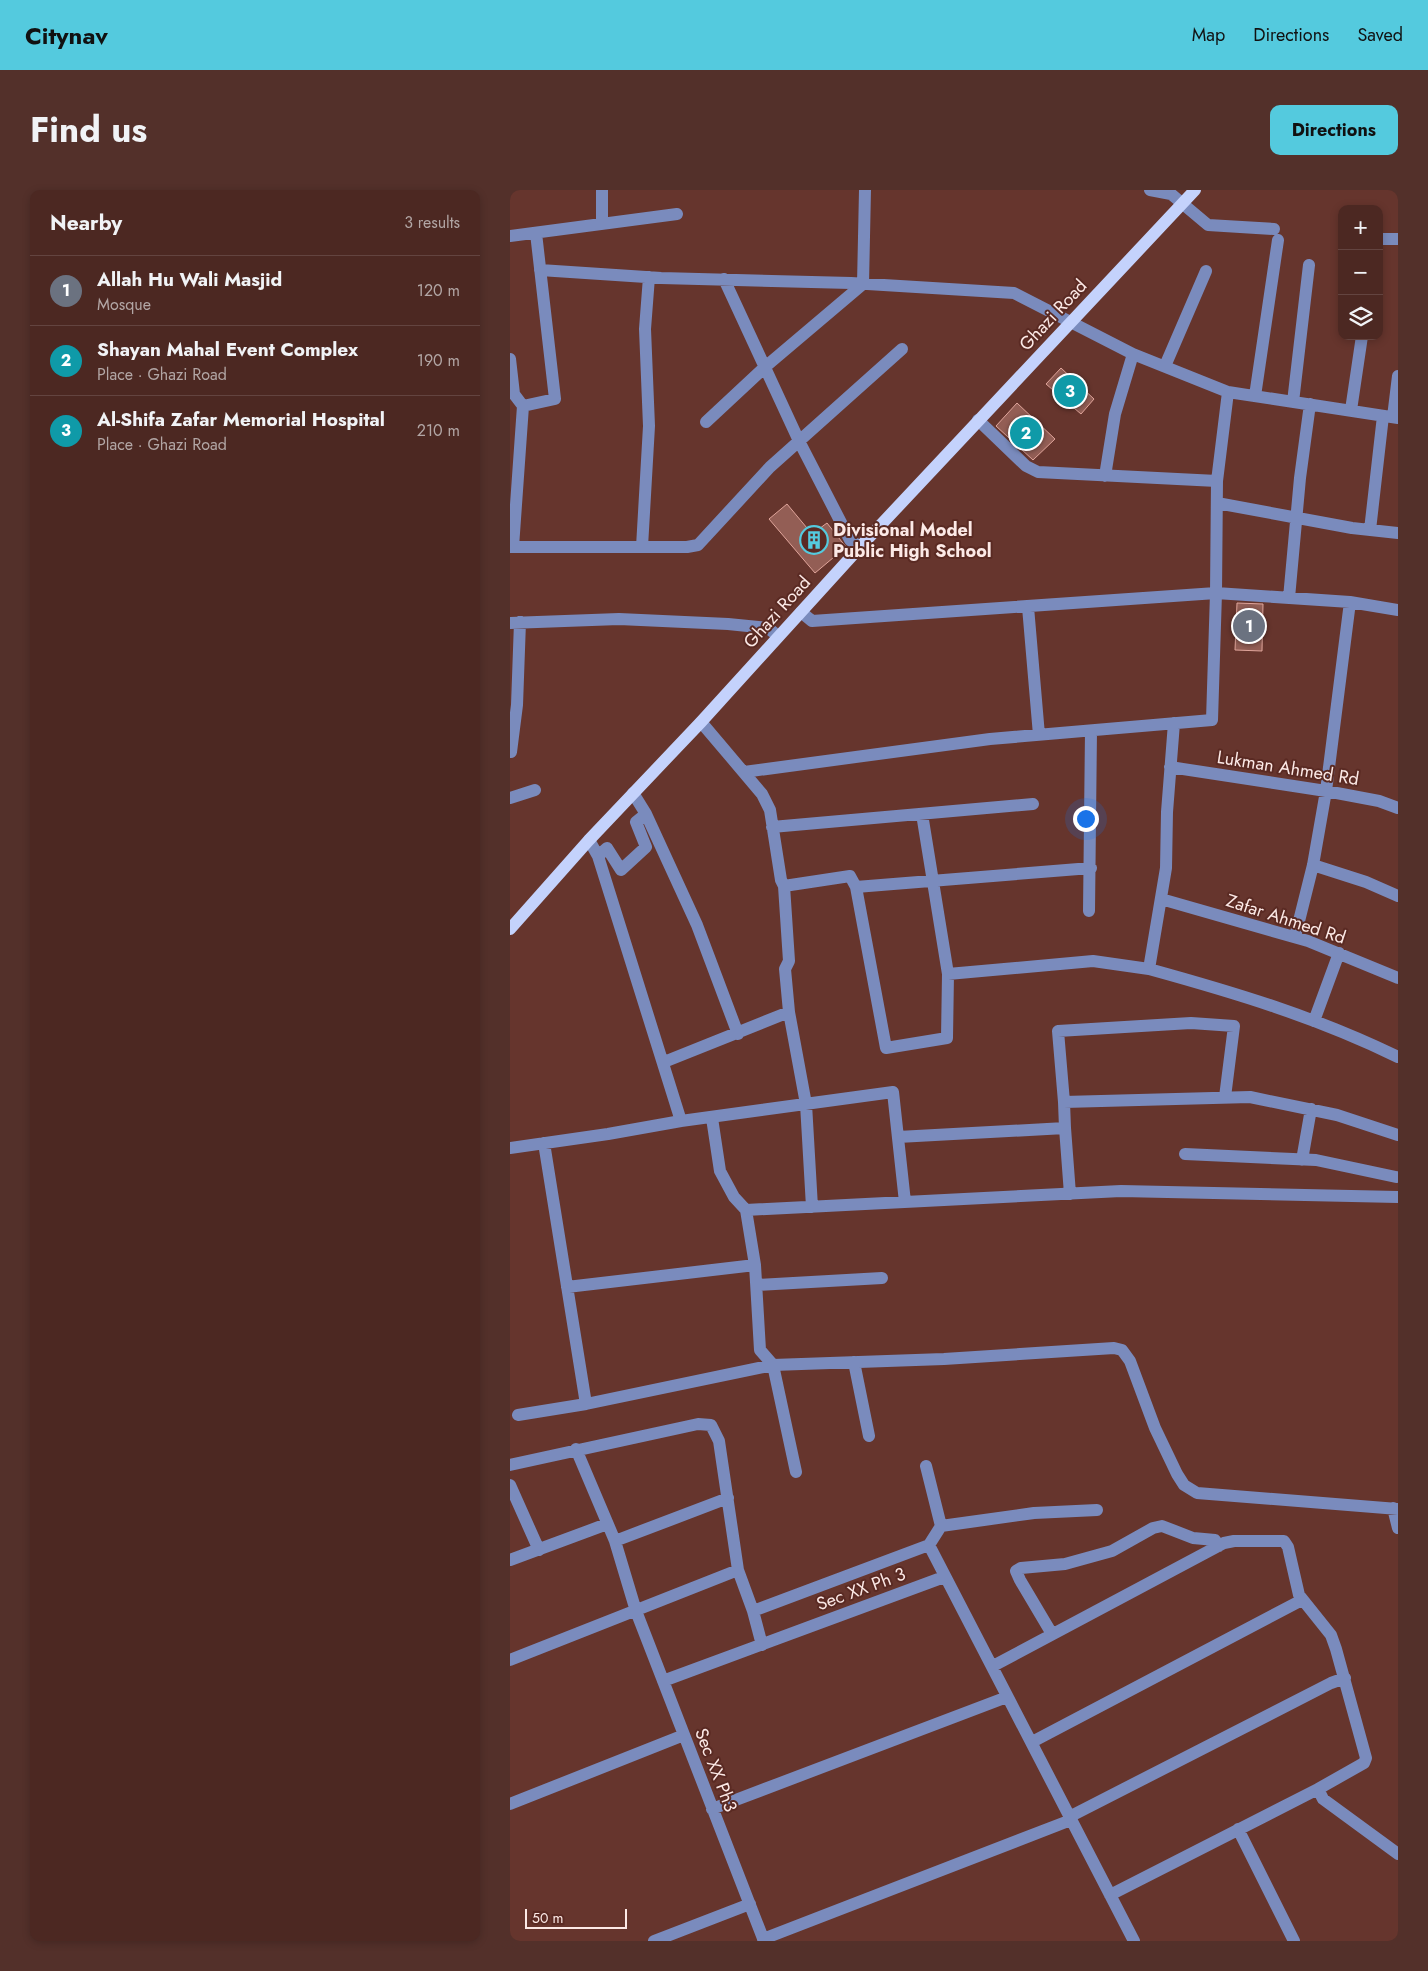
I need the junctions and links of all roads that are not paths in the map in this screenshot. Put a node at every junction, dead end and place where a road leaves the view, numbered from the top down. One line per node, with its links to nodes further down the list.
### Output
1 (602, 190): 7 (street)
2 (865, 190): 17 (street)
3 (1150, 190): 5 (street)
4 (1195, 190): 5 (main road, Ghazi Road)
5 (1183, 204): 18 (main road, Ghazi Road); 27 (street)
6 (677, 214): 7 (street)
7 (602, 224): 8 (street)
8 (536, 233): 9 (street); 13 (street)
9 (510, 236)
10 (1383, 239): 11 (street)
11 (1398, 239)
12 (1309, 265): 28 (street)
13 (540, 270): 15 (street); 30 (street)
14 (1206, 271): 23 (street)
15 (649, 277): 16 (street); 42 (street)
16 (724, 280): 17 (street); 24 (street)
17 (864, 284): 18 (street); 24 (street)
18 (1069, 322): 21 (street); 33 (main road, Ghazi Road)
19 (1361, 340): 31 (street)
20 (902, 349): 35 (street)
21 (1133, 354): 23 (street); 36 (street)
22 (510, 359): 30 (street)
23 (1165, 366): 26 (street)
24 (765, 367): 34 (street); 35 (street)
25 (1398, 376): 32 (street)
26 (1228, 392): 27 (street); 37 (street)
27 (1256, 396): 28 (street)
28 (1292, 402): 29 (street)
29 (1310, 404): 31 (street); 39 (street)
30 (524, 406): 44 (street)
31 (1351, 410): 32 (street)
32 (1391, 417): 40 (street)
33 (978, 420): 36 (street); 43 (main road, Ghazi Road)
34 (706, 422)
35 (799, 441): 42 (street); 43 (street)
36 (1105, 476): 37 (street)
37 (1217, 482): 38 (street)
38 (1217, 503): 39 (street); 45 (street)
39 (1296, 519): 40 (street); 46 (street)
40 (1370, 530): 41 (street)
41 (1398, 533)
42 (642, 547): 44 (street)
43 (860, 547): 50 (main road, Ghazi Road)
44 (512, 548)
45 (1216, 593): 46 (street); 48 (street); 55 (street)
46 (1290, 598): 47 (street)
47 (1350, 602): 49 (street); 62 (street)
48 (1028, 607): 50 (street); 57 (street)
49 (1398, 610)
50 (801, 612): 52 (main road, Ghazi Road)
51 (515, 623): 52 (street); 53 (street)
52 (778, 636): 54 (main road, Ghazi Road)
53 (513, 717): 58 (street)
54 (701, 722): 60 (street); 63 (main road, Ghazi Road)
55 (1174, 723): 56 (street); 59 (street)
56 (1091, 731): 57 (street); 73 (street)
57 (1039, 735): 60 (street)
58 (511, 752)
59 (1170, 767): 62 (street, Lukman Ahmed Rd); 78 (street)
60 (744, 772): 69 (street)
61 (535, 790): 64 (street)
62 (1326, 791): 66 (street, Lukman Ahmed Rd); 72 (street)
63 (633, 793): 67 (street); 70 (main road, Ghazi Road)
64 (510, 798)
65 (1033, 804): 68 (street)
66 (1398, 808)
67 (646, 814): 71 (street); 88 (street)
68 (922, 814): 69 (street); 74 (street)
69 (772, 827): 75 (street)
70 (589, 840): 71 (street); 80 (main road, Ghazi Road)
71 (598, 856): 90 (street)
72 (1313, 865): 77 (street); 81 (street)
73 (1091, 868): 74 (street); 79 (street)
74 (931, 880): 76 (street); 84 (street)
75 (784, 886): 76 (street); 86 (street)
76 (856, 887): 84 (street)
77 (1398, 896)
78 (1161, 899): 81 (street, Zafar Ahmed Rd); 83 (street)
79 (1089, 911)
80 (510, 928)
81 (1294, 937): 82 (street, Zafar Ahmed Rd)
82 (1339, 953): 85 (street, Zafar Ahmed Rd); 87 (street)
83 (1149, 969): 84 (street); 87 (street)
84 (948, 974)
85 (1398, 978)
86 (789, 1012): 88 (street); 93 (street)
87 (1314, 1021): 89 (street)
88 (738, 1034): 90 (street)
89 (1398, 1057)
90 (664, 1062): 96 (street)
91 (1225, 1097): 92 (street); 92 (street); 94 (street)
92 (1064, 1102): 97 (street)
93 (806, 1104): 95 (street); 99 (street); 108 (street)
94 (1311, 1109): 98 (street); 103 (street)
95 (712, 1118): 96 (street); 109 (street)
96 (681, 1121): 100 (street)
97 (1065, 1128): 99 (street); 105 (street)
98 (1398, 1135)
99 (898, 1137): 107 (street)
100 (544, 1143): 101 (street); 113 (street)
101 (510, 1148)
102 (1185, 1154): 103 (street)
103 (1302, 1160): 104 (street)
104 (1396, 1176)
105 (1070, 1194): 106 (street); 107 (street)
106 (1398, 1197)
107 (905, 1202): 108 (street)
108 (812, 1207): 109 (street)
109 (746, 1210): 110 (street)
110 (755, 1265): 112 (street); 113 (street)
111 (882, 1278): 112 (street)
112 (757, 1285): 115 (street)
113 (567, 1287): 116 (street)
114 (854, 1362): 115 (street); 118 (street); 125 (street)
115 (773, 1365): 116 (street); 122 (street)
116 (586, 1404): 117 (street)
117 (518, 1415)
118 (869, 1436)
119 (576, 1449): 120 (street); 124 (street); 127 (street, Sec XX Ph3)
120 (510, 1465)
121 (926, 1466): 128 (street)
122 (796, 1472)
123 (510, 1485): 133 (street)
124 (728, 1498): 130 (street); 135 (street)
125 (1395, 1509): 129 (street)
126 (1097, 1510): 128 (street)
127 (607, 1524): 130 (street, Sec XX Ph3); 133 (street)
128 (941, 1526): 131 (street)
129 (1398, 1528)
130 (614, 1541): 139 (street, Sec XX Ph3)
131 (929, 1545): 136 (street); 138 (street)
132 (1219, 1546): 137 (street); 140 (street); 140 (street)
133 (539, 1550): 134 (street)
134 (510, 1560)
135 (738, 1570): 138 (street); 139 (street)
136 (944, 1577): 141 (street, Sec XX Ph 3); 143 (street)
137 (1302, 1600): 144 (street); 148 (street)
138 (753, 1611): 141 (street)
139 (636, 1612): 142 (street); 145 (street, Sec XX Ph3)
140 (1052, 1634): 143 (street)
141 (762, 1644): 145 (street, Sec XX Ph 3)
142 (510, 1660)
143 (993, 1666): 146 (street)
144 (1345, 1678): 149 (street); 152 (street)
145 (663, 1681): 147 (street, Sec XX Ph3)
146 (1007, 1697): 148 (street); 151 (street)
147 (684, 1736): 150 (street); 151 (street, Sec XX Ph3)
148 (1032, 1742): 152 (street)
149 (1318, 1789): 153 (street); 154 (street)
150 (510, 1804)
151 (712, 1808): 156 (street, Sec XX Ph3)
152 (1070, 1818): 155 (street); 157 (street)
153 (1238, 1829): 155 (street); 160 (street)
154 (1398, 1854)
155 (1110, 1895): 159 (street)
156 (750, 1904): 157 (street, Sec XX Ph3); 158 (street)
157 (764, 1940)
158 (654, 1941)
159 (1134, 1941)
160 (1294, 1941)

